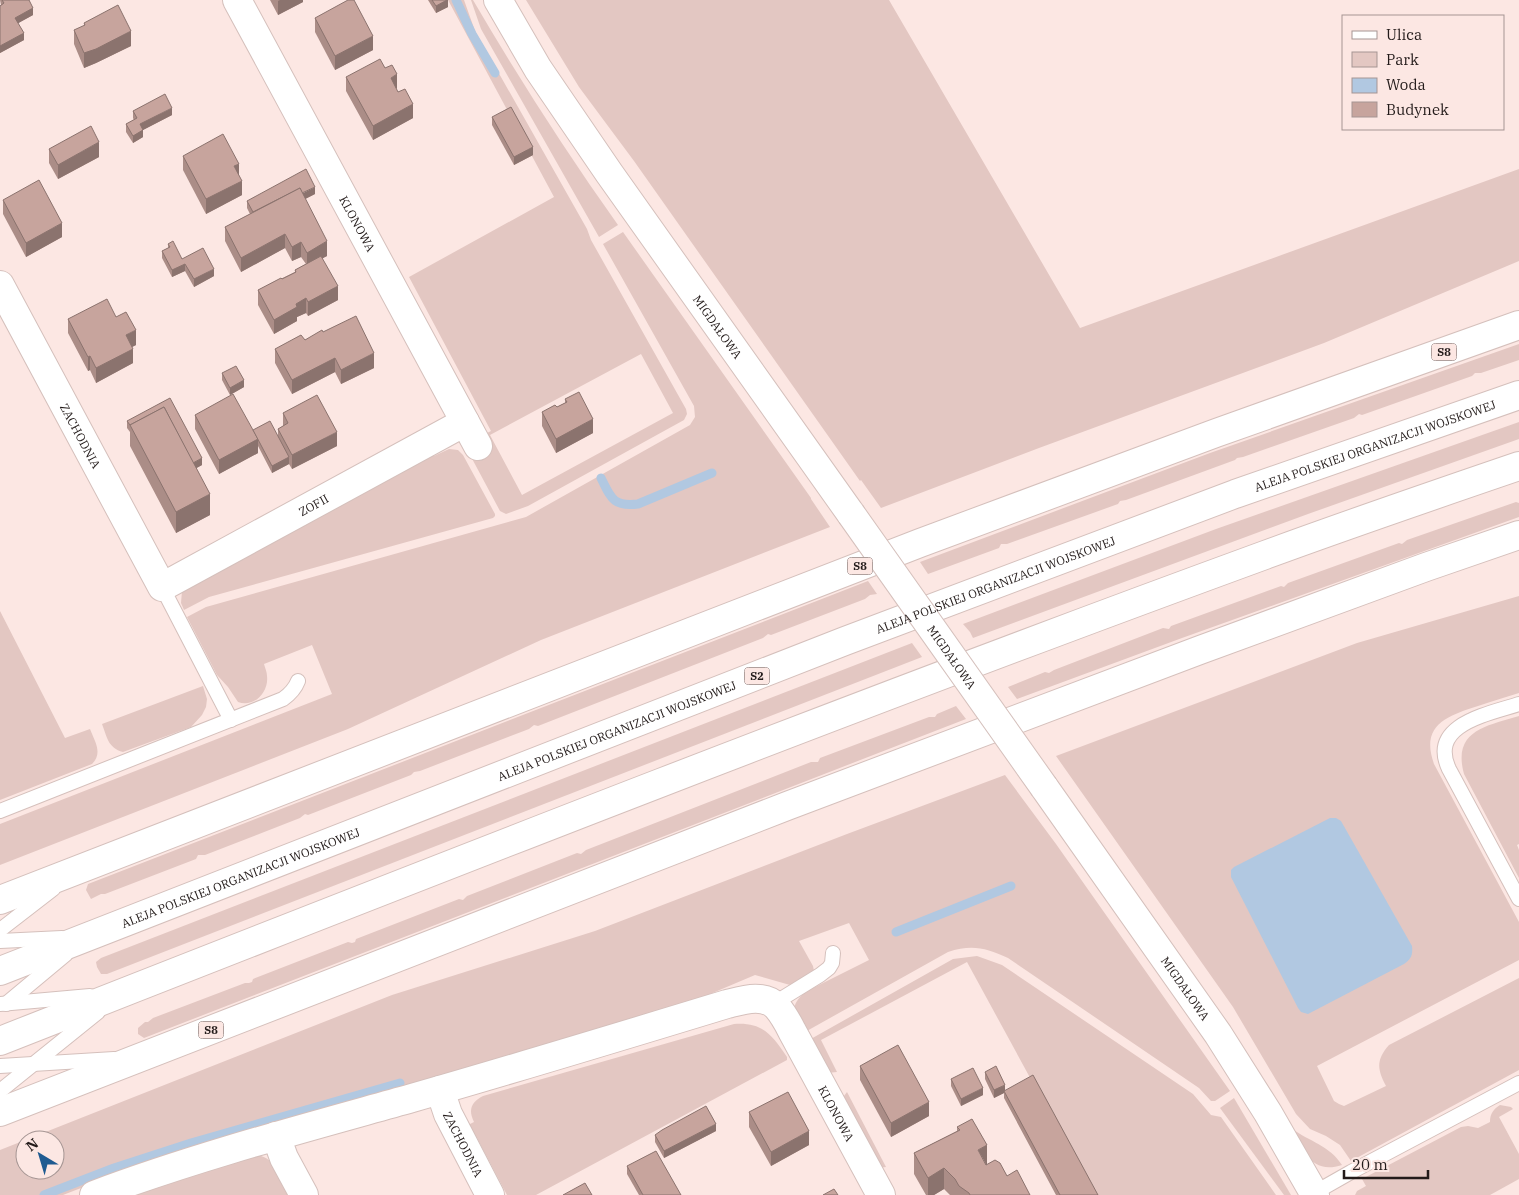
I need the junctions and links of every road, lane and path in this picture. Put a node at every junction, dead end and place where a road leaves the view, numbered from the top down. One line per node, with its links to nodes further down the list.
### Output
1 (237, 0): 6 (main road, KLONOWA)
2 (498, 0): 35 (main road, MIGDAŁOWA, bridge)
3 (0, 285): 10 (main road, ZACHODNIA)
4 (1519, 325): 15 (main road, S8)
5 (1519, 395): 19 (main road, ALEJA POLSKIEJ ORGANIZACJI WOJSKOWEJ / S2)
6 (465, 422): 7 (main road, KLONOWA); 10 (main road, ZOFII)
7 (478, 446)
8 (1519, 466): 23 (main road)
9 (1519, 535): 27 (main road, S8)
10 (162, 587): 13 (lane)
11 (298, 681): 13 (lane)
12 (1519, 704): 16 (lane)
13 (231, 720): 14 (lane)
14 (0, 811)
15 (78, 870): 17 (main road, S8); 18 (lane)
16 (1519, 899)
17 (0, 900)
18 (0, 930)
19 (85, 937): 20 (lane); 22 (main road, ALEJA POLSKIEJ ORGANIZACJI WOJSKOWEJ / S2); 25 (lane)
20 (0, 941)
21 (833, 954): 24 (lane)
22 (0, 971)
23 (120, 994): 25 (lane); 26 (main road); 28 (lane)
24 (773, 1004): 31 (main road); 39 (main road, KLONOWA)
25 (2, 1005)
26 (0, 1041)
27 (142, 1057): 28 (lane); 33 (main road, S8)
28 (33, 1064): 29 (lane); 32 (lane)
29 (0, 1066)
30 (1519, 1083): 35 (lane)
31 (440, 1090): 34 (main road); 38 (main road, ZACHODNIA)
32 (0, 1091)
33 (0, 1112)
34 (276, 1136): 36 (main road); 37 (main road)
35 (1314, 1194)
36 (94, 1195)
37 (304, 1195)
38 (490, 1195)
39 (881, 1195)

